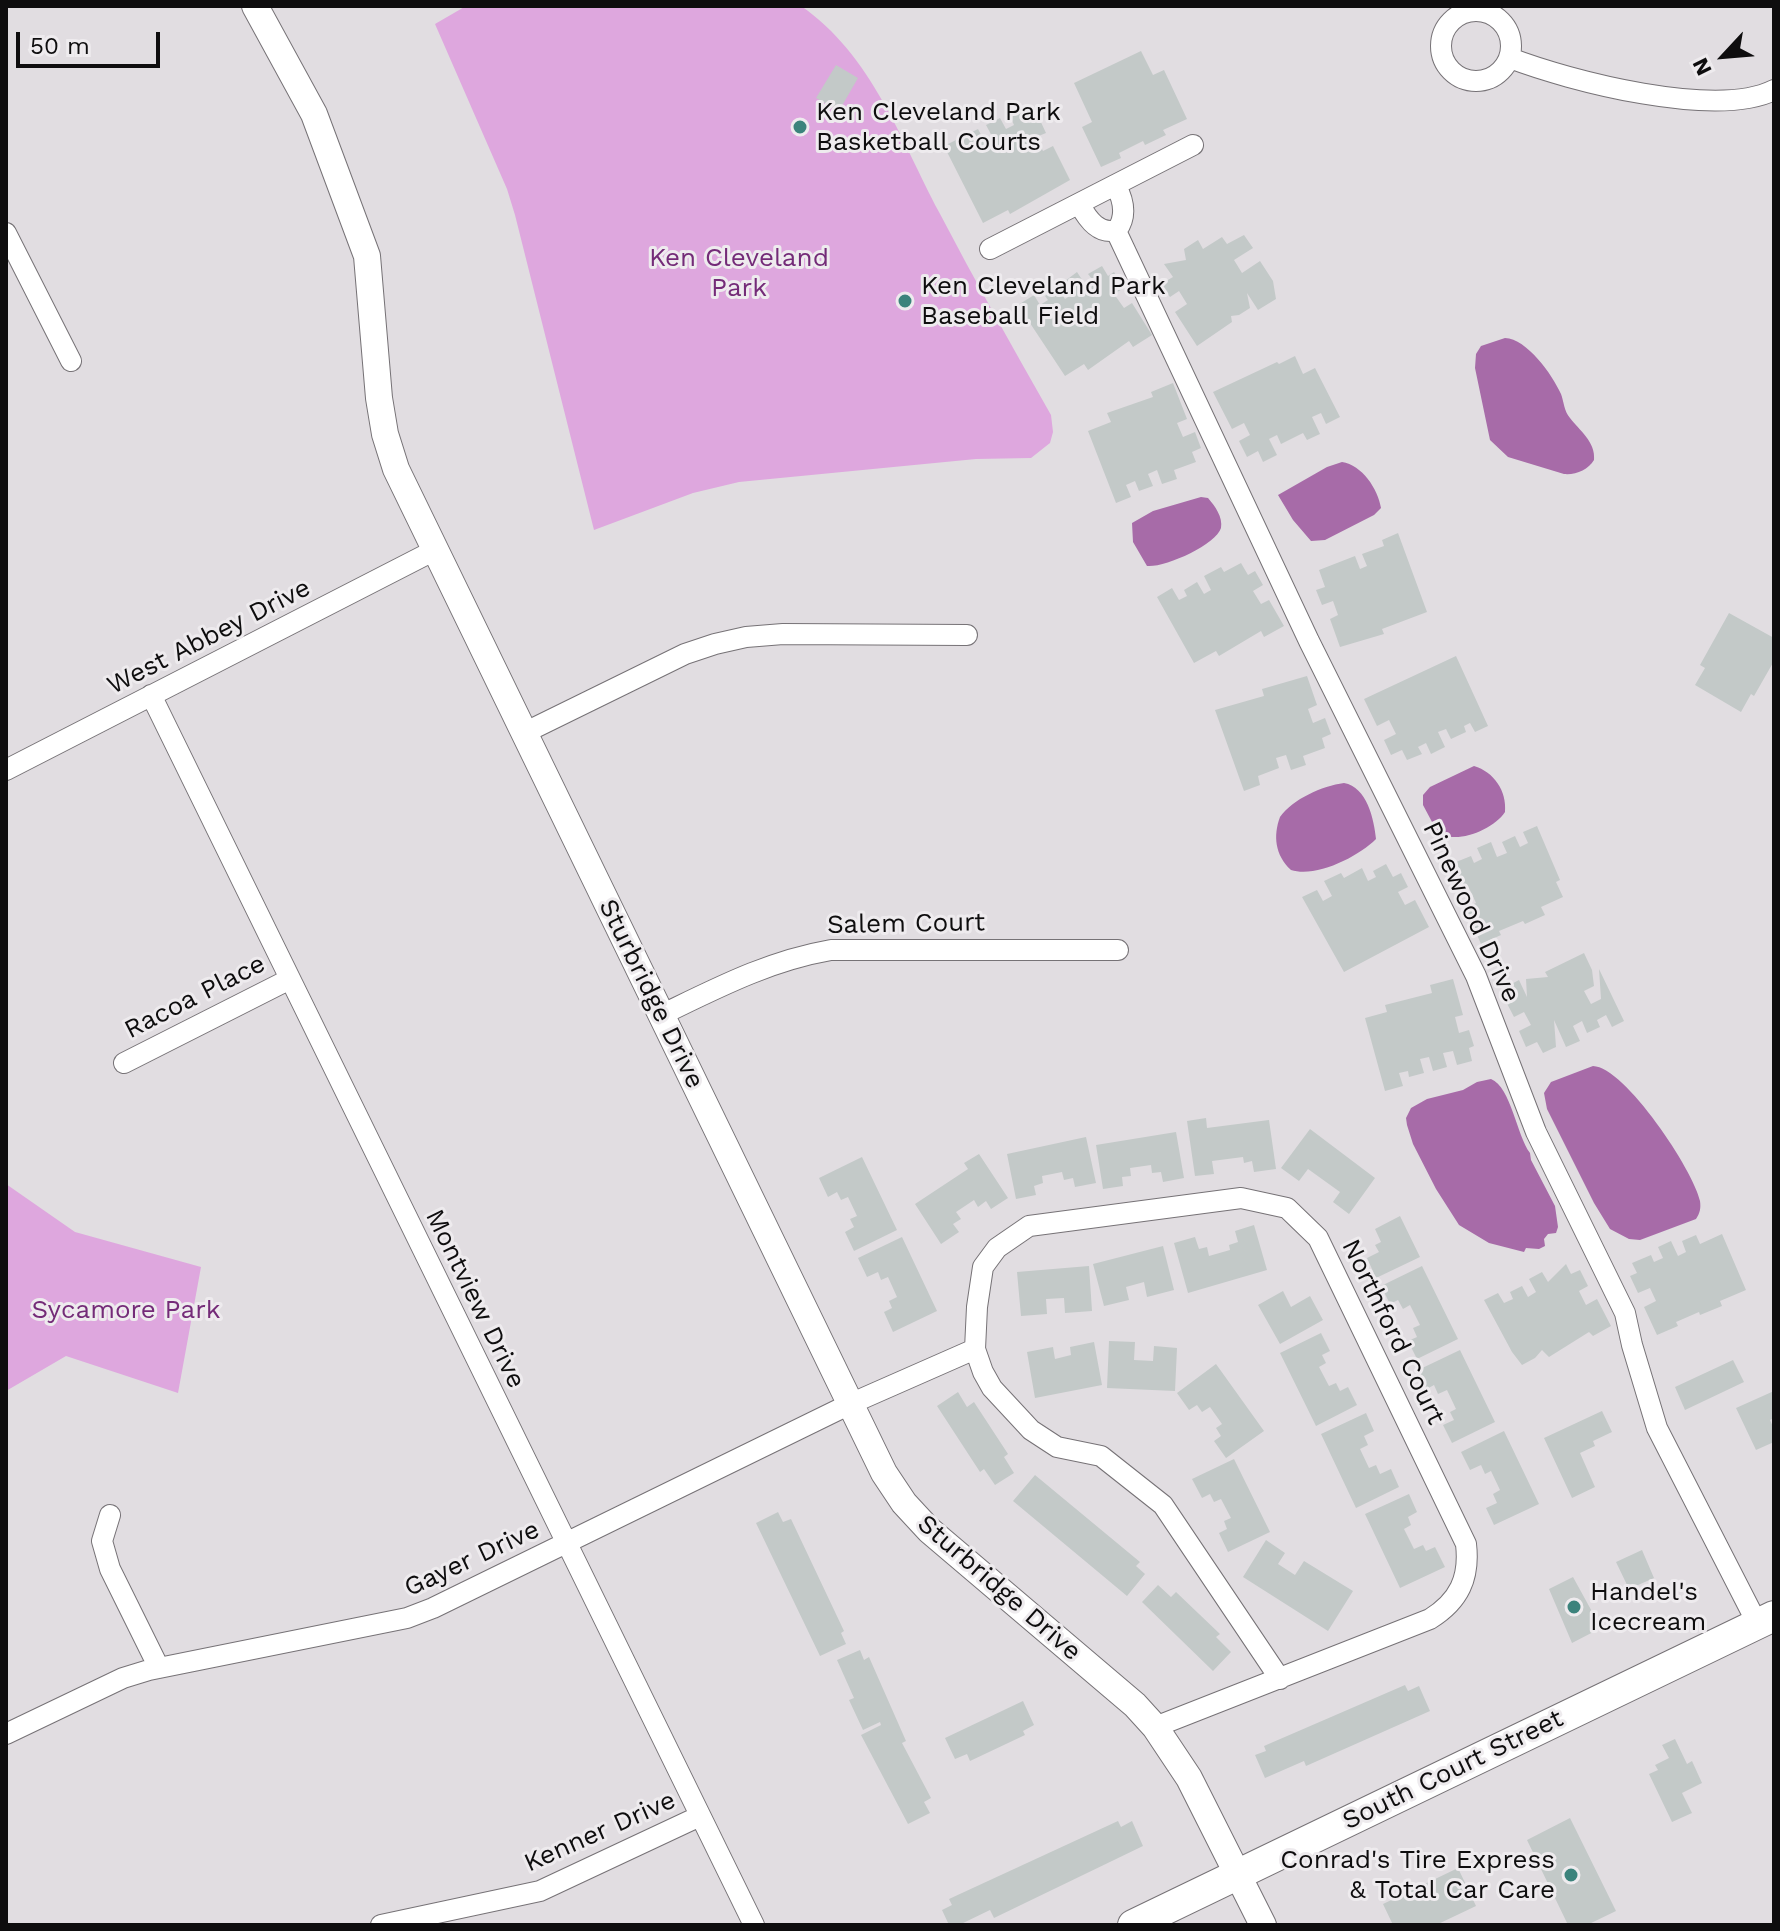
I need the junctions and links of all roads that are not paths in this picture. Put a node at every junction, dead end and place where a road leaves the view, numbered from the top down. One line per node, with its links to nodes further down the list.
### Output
1 (255, 6): 11 (street, Sturbridge Drive)
2 (1510, 58): 3 (street)
3 (1774, 90)
4 (1193, 145): 5 (street)
5 (1116, 186): 6 (street); 7 (street)
6 (1080, 205): 7 (street); 9 (street)
7 (1116, 231): 24 (street, Pinewood Drive)
8 (6, 233): 10 (street)
9 (990, 249)
10 (71, 361)
11 (435, 550): 13 (street, West Abbey Drive); 14 (street, Sturbridge Drive)
12 (967, 635): 14 (street)
13 (151, 695): 15 (street, West Abbey Drive); 17 (street, Montview Drive)
14 (524, 733): 18 (street, Sturbridge Drive)
15 (6, 770)
16 (1118, 950): 18 (street, Salem Court)
17 (290, 979): 19 (street, Racoa Place); 23 (street, Montview Drive)
18 (661, 1015): 21 (street, Sturbridge Drive)
19 (124, 1063)
20 (975, 1349): 21 (street); 26 (street); 26 (street, Northford Court)
21 (850, 1404): 23 (street, Gayer Drive); 27 (street, Sturbridge Drive)
22 (110, 1515): 25 (street)
23 (566, 1543): 25 (street, Gayer Drive); 29 (street, Montview Drive)
24 (1766, 1620): 30 (main road, South Court Street)
25 (159, 1668): 28 (street, Gayer Drive)
26 (1280, 1679): 27 (street, Northford Court)
27 (1155, 1727): 30 (street, Sturbridge Drive)
28 (6, 1734)
29 (700, 1816): 31 (street, Kenner Drive); 32 (street, Montview Drive)
30 (1236, 1874): 33 (main road, South Court Street); 34 (street, Sturbridge Drive)
31 (381, 1925)
32 (754, 1925)
33 (1133, 1925)
34 (1263, 1925)

